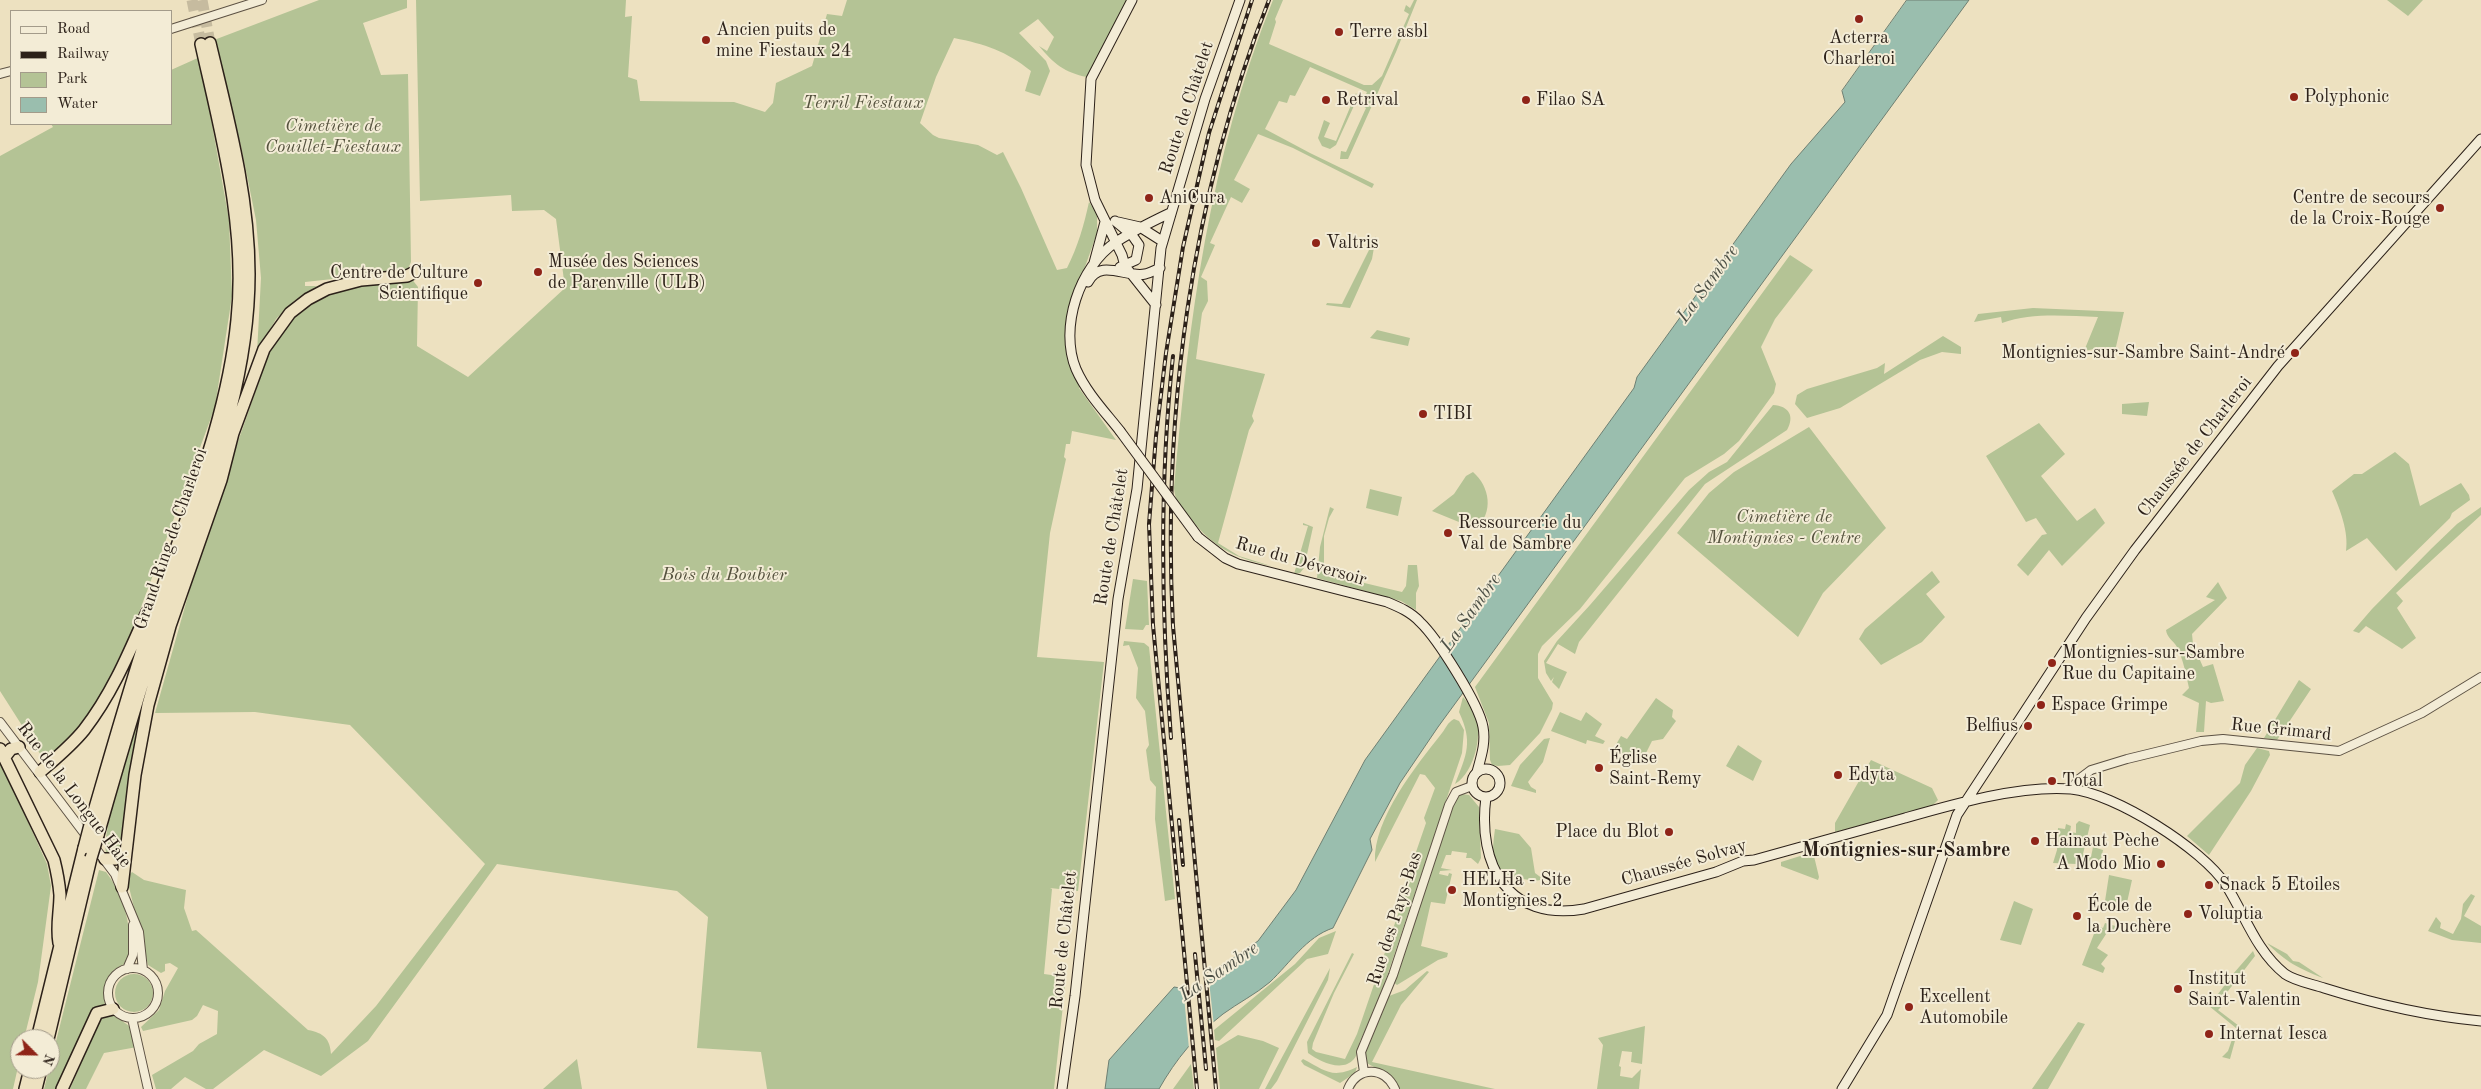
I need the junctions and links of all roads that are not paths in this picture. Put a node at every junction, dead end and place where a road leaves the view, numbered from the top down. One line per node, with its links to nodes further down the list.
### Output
1 (262, 0): 4 (street)
2 (1132, 0): 7 (main road)
3 (1240, 0): 6 (main road, Route de Châtelet)
4 (172, 29)
5 (2481, 139): 32 (main road, Chaussée de Charleroi)
6 (1170, 213): 8 (main road, Rue du Déversoir); 10 (main road, Route de Châtelet)
7 (1110, 222): 8 (main road); 9 (main road); 11 (main road); 12 (main road)
8 (1140, 228): 9 (main road, Rue du Déversoir); 10 (main road)
9 (1132, 235): 11 (main road, Rue du Déversoir); 14 (main road)
10 (1162, 241): 13 (main road, Route de Châtelet)
11 (1116, 243): 12 (main road, Rue du Déversoir); 14 (main road)
12 (1094, 264): 17 (main road, Rue du Déversoir)
13 (1160, 268): 14 (main road, Rue du Déversoir); 16 (main road, Route de Châtelet)
14 (1127, 270): 16 (main road, Rue du Déversoir); 17 (main road, Rue du Déversoir)
15 (418, 271): 19 (highway)
16 (1156, 305): 49 (main road, Route de Châtelet)
17 (1072, 314): 25 (main road, Rue du Déversoir, bridge)
18 (225, 435): 19 (highway); 20 (highway, Grand Ring de Charleroi); 34 (highway, Grand Ring de Charleroi, bridge)
19 (221, 480): 33 (highway)
20 (161, 590): 27 (highway); 34 (highway, Grand Ring de Charleroi, bridge)
21 (2481, 676): 30 (street, Rue Grimard)
22 (0, 722): 23 (street, Rue de la Longue Haie)
23 (19, 747): 24 (highway); 27 (street, Rue de la Longue Haie)
24 (2, 753): 38 (highway)
25 (1483, 753): 26 (main road, Rue du Déversoir); 28 (main road, Rue du Déversoir)
26 (1488, 769): 28 (main road); 31 (main road)
27 (40, 772): 35 (street, Rue de la Longue Haie)
28 (1477, 772): 29 (main road)
29 (1472, 786): 31 (main road); 46 (street, Rue des Pays-Bas)
30 (2071, 789): 32 (main road, Chaussée Solvay); 43 (main road, Chaussée Solvay)
31 (1486, 797): 32 (main road, Chaussée Solvay)
32 (1967, 800): 52 (main road, Chaussée de Charleroi)
33 (126, 852): 35 (highway); 36 (highway)
34 (87, 853): 38 (highway, Grand Ring de Charleroi); 45 (highway, Grand Ring de Charleroi)
35 (105, 859): 36 (street, Rue de la Longue Haie)
36 (122, 887): 37 (street, Rue de la Longue Haie)
37 (133, 916): 39 (street, Rue de la Longue Haie); 40 (street, Rue de la Longue Haie)
38 (59, 943): 44 (highway, Grand Ring de Charleroi)
39 (127, 969): 40 (street); 41 (street)
40 (143, 970): 42 (street)
41 (113, 1009): 42 (street); 47 (highway)
42 (132, 1018): 48 (street)
43 (2481, 1021)
44 (39, 1029)
45 (50, 1029)
46 (1364, 1072): 50 (street); 51 (street)
47 (62, 1089)
48 (148, 1089)
49 (1062, 1089)
50 (1348, 1089)
51 (1395, 1089)
52 (1842, 1089)

